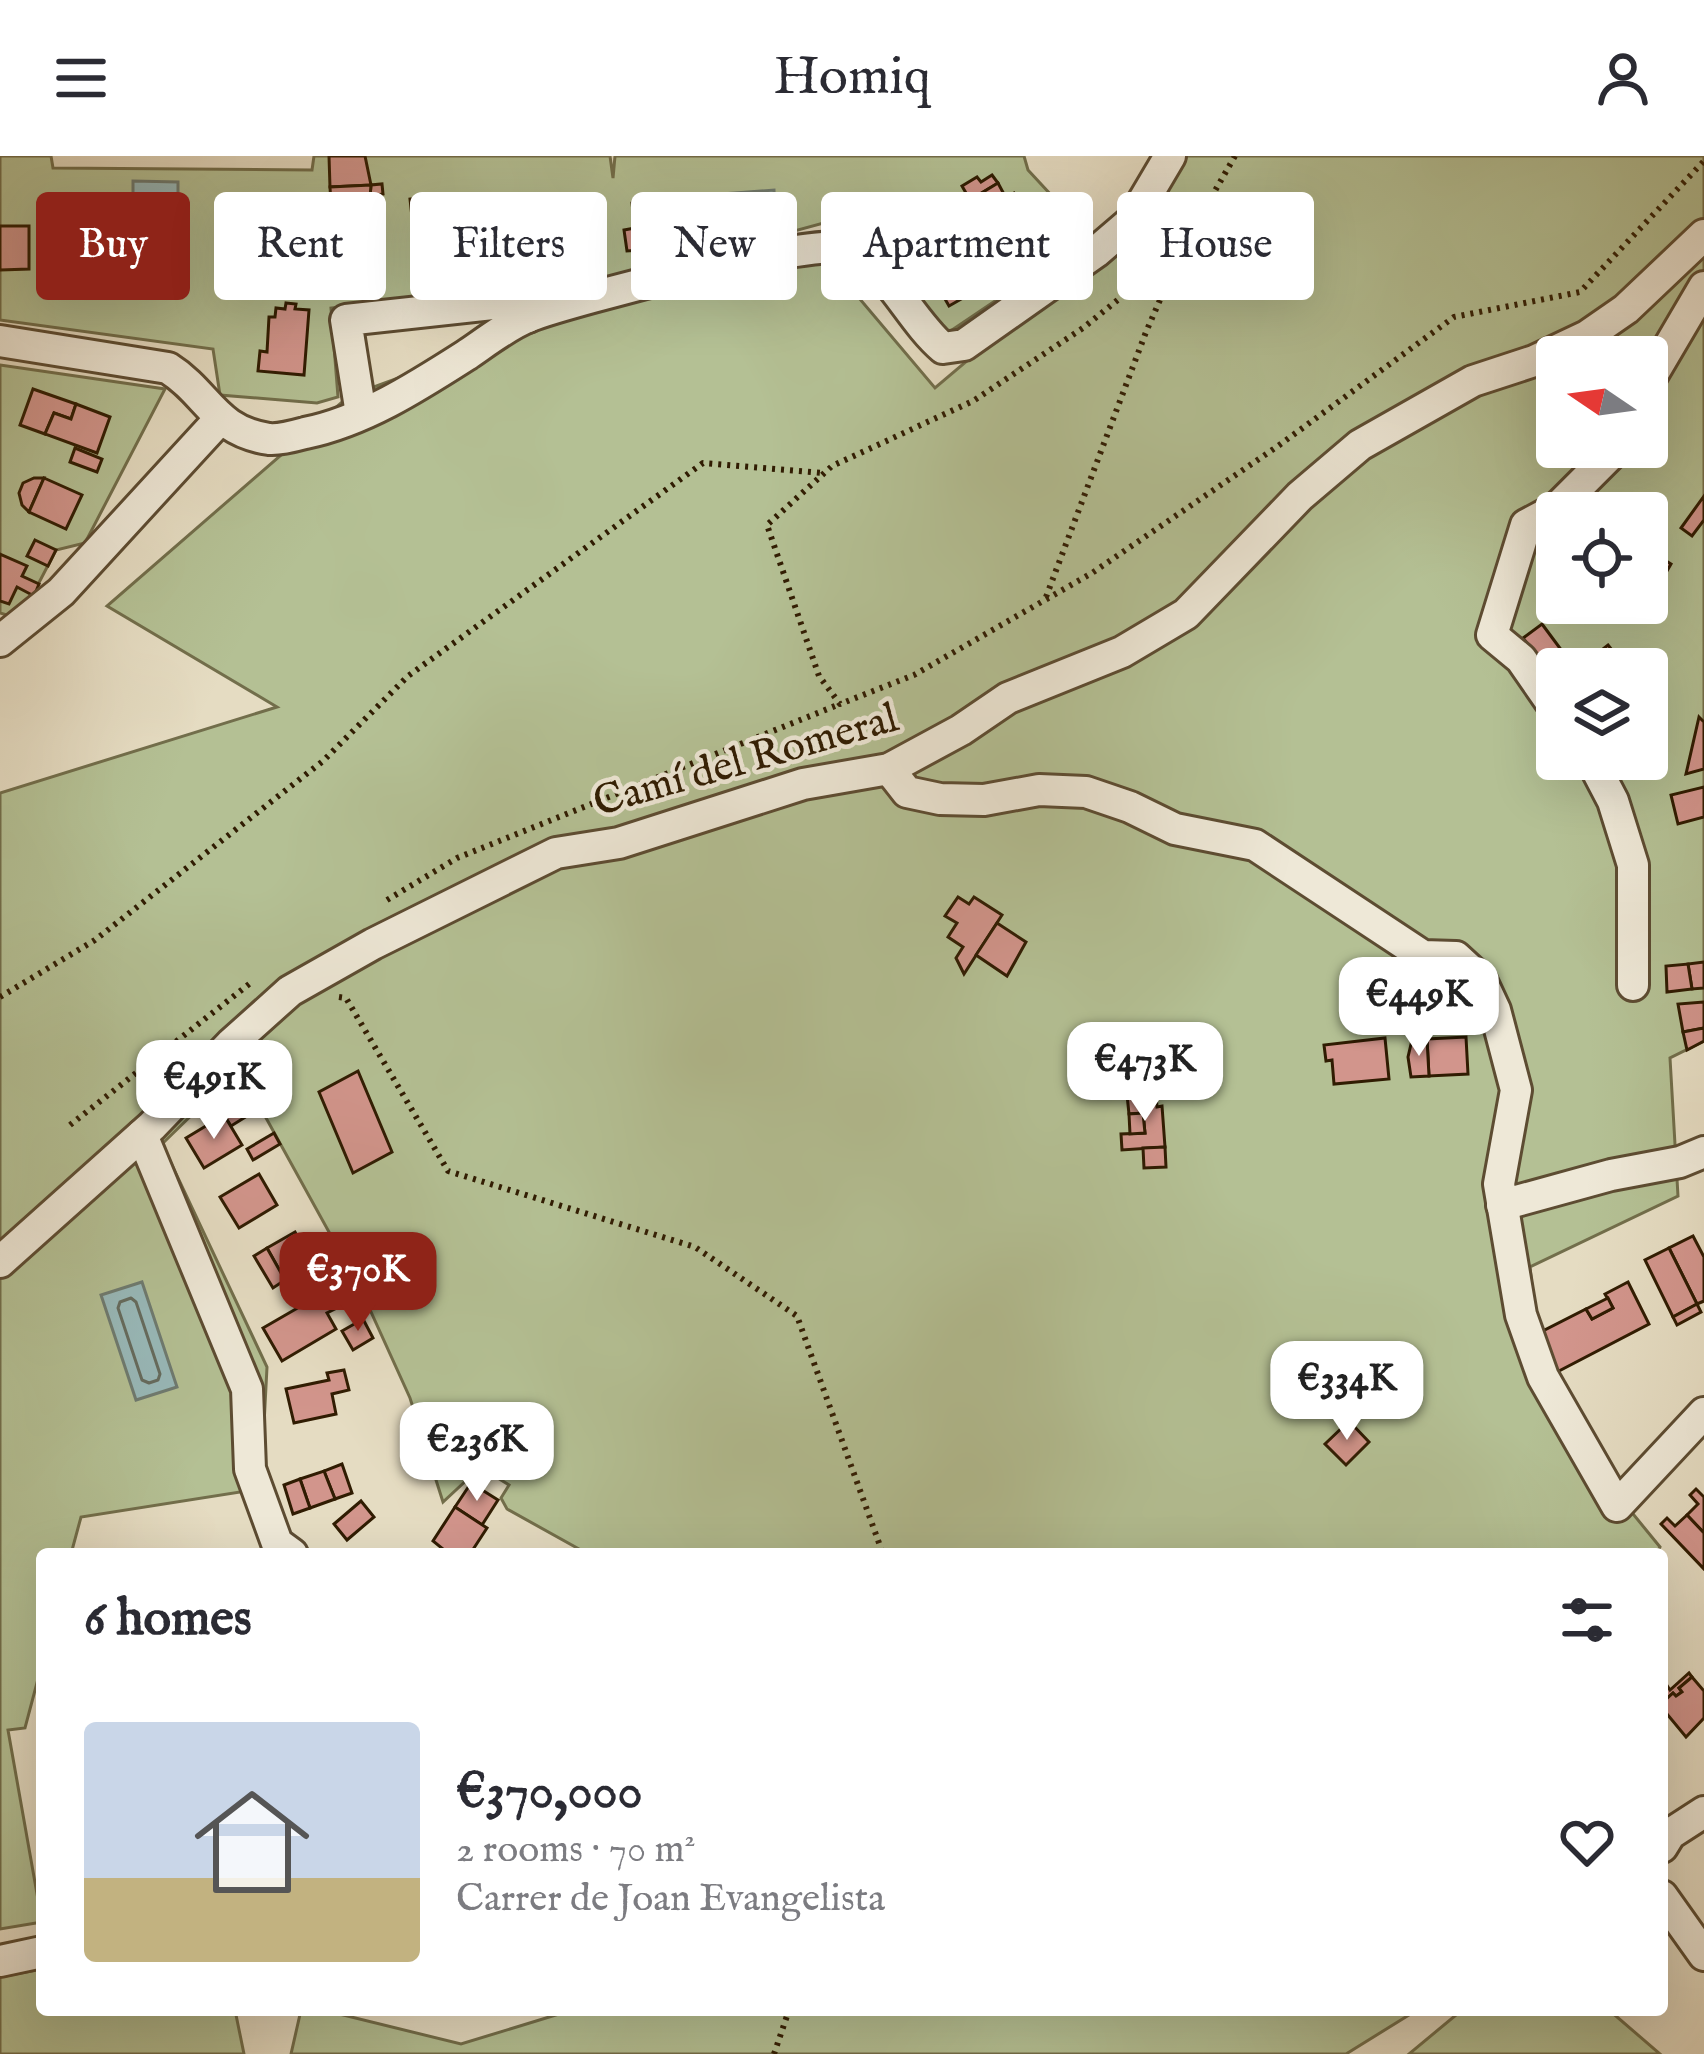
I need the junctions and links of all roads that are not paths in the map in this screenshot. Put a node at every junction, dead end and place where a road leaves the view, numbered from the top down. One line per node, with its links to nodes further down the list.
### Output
1 (1170, 156): 4 (street)
2 (1704, 235): 12 (street, Camí del Romeral)
3 (1704, 287): 6 (street)
4 (528, 317): 7 (street); 7 (street)
5 (0, 341): 8 (street)
6 (1668, 348)
7 (361, 414): 8 (street)
8 (219, 420): 10 (street)
9 (1598, 468): 11 (street)
10 (0, 641)
11 (1536, 681)
12 (890, 769): 15 (street, Camí del Romeral); 17 (street)
13 (1602, 780): 14 (street)
14 (1633, 986)
15 (142, 1135): 18 (street, Camí del Romeral); 20 (street)
16 (1704, 1152): 17 (street)
17 (1502, 1205): 19 (street)
18 (0, 1262)
19 (1704, 1413)
20 (284, 1548)
21 (1704, 1812): 22 (street)
22 (1668, 1839)
23 (1668, 1904): 25 (street)
24 (36, 1953): 26 (street)
25 (1704, 1955)
26 (0, 1961)

